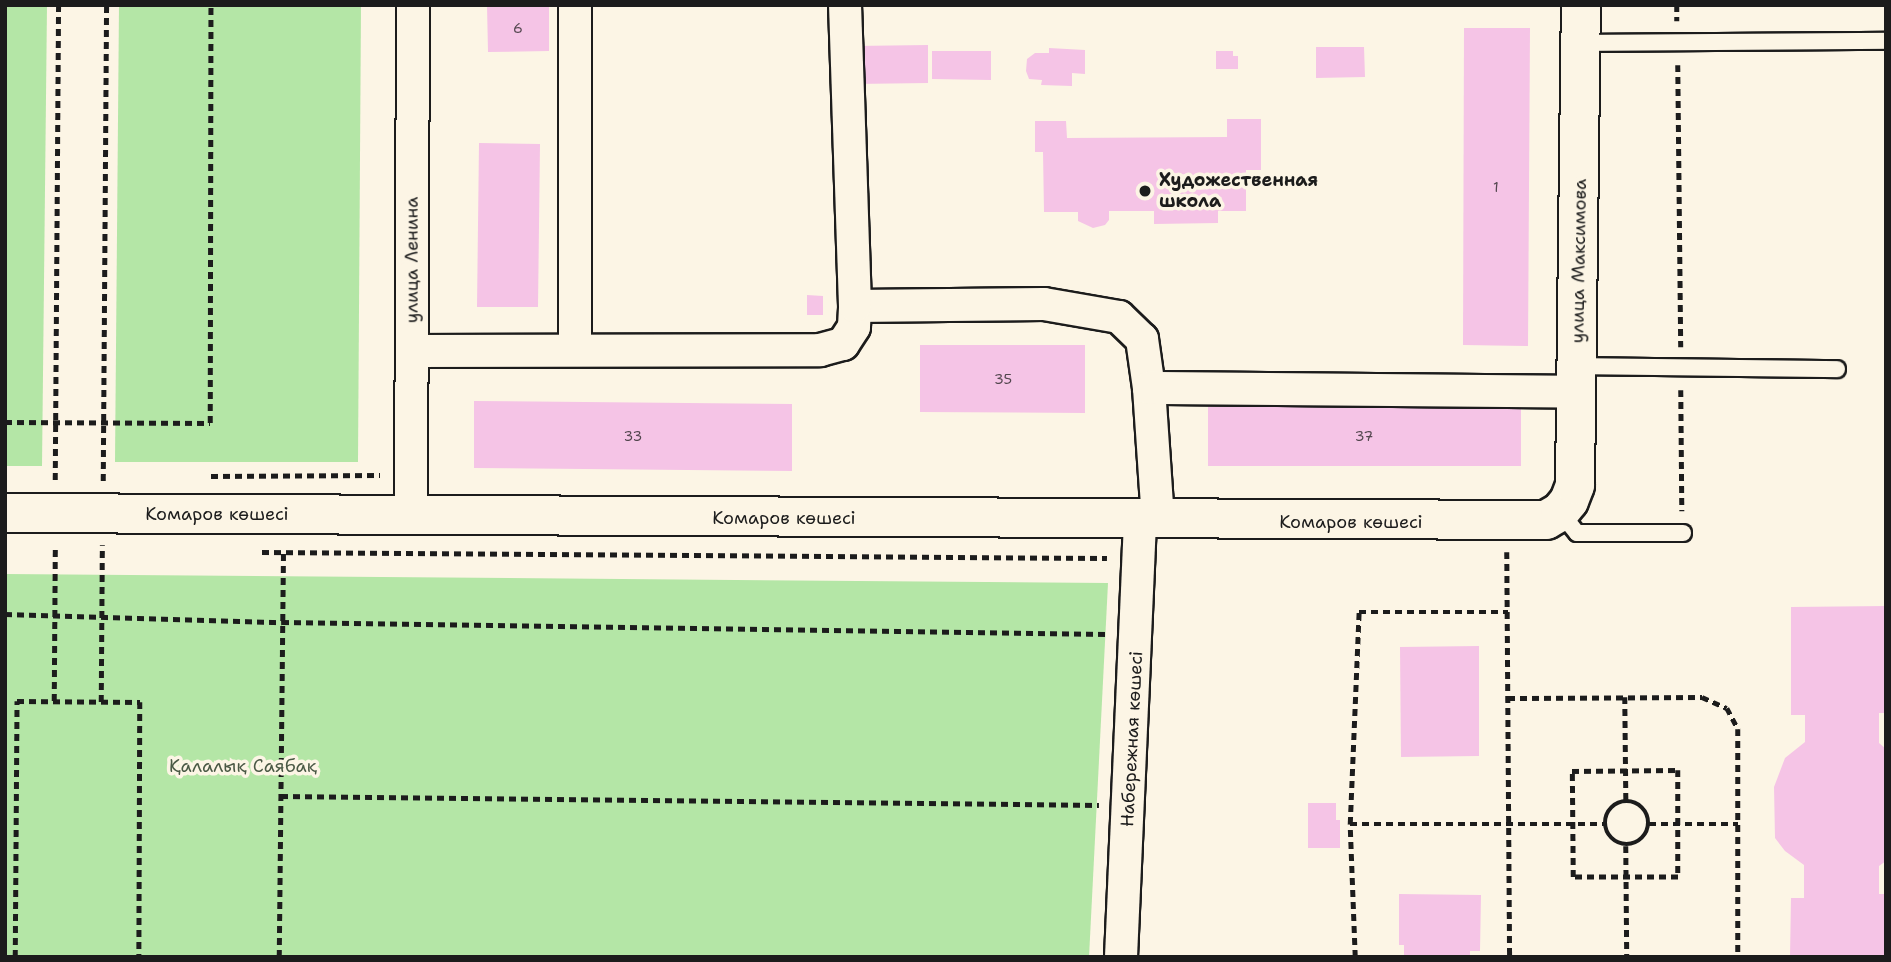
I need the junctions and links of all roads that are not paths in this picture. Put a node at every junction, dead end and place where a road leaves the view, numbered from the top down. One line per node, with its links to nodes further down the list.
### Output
1 (413, 5): 8 (street, улица Ленина)
2 (575, 5): 9 (street)
3 (845, 5): 7 (street)
4 (1581, 5): 6 (street, улица Максимова)
5 (1886, 41): 6 (lane)
6 (1581, 43): 11 (street, улица Максимова)
7 (855, 306): 9 (street); 12 (street, Набережная көшесі)
8 (412, 351): 9 (street); 15 (street, улица Ленина)
9 (575, 351)
10 (1836, 369): 11 (lane)
11 (1577, 379): 12 (street); 13 (street, улица Максимова)
12 (1149, 388): 16 (street, Набережная көшесі)
13 (1560, 512): 16 (street, Комаров көшесі); 17 (lane)
14 (5, 513): 15 (street, Комаров көшесі)
15 (411, 516): 16 (street, Комаров көшесі)
16 (1149, 521): 18 (street, Набережная көшесі)
17 (1683, 533)
18 (1121, 957)

